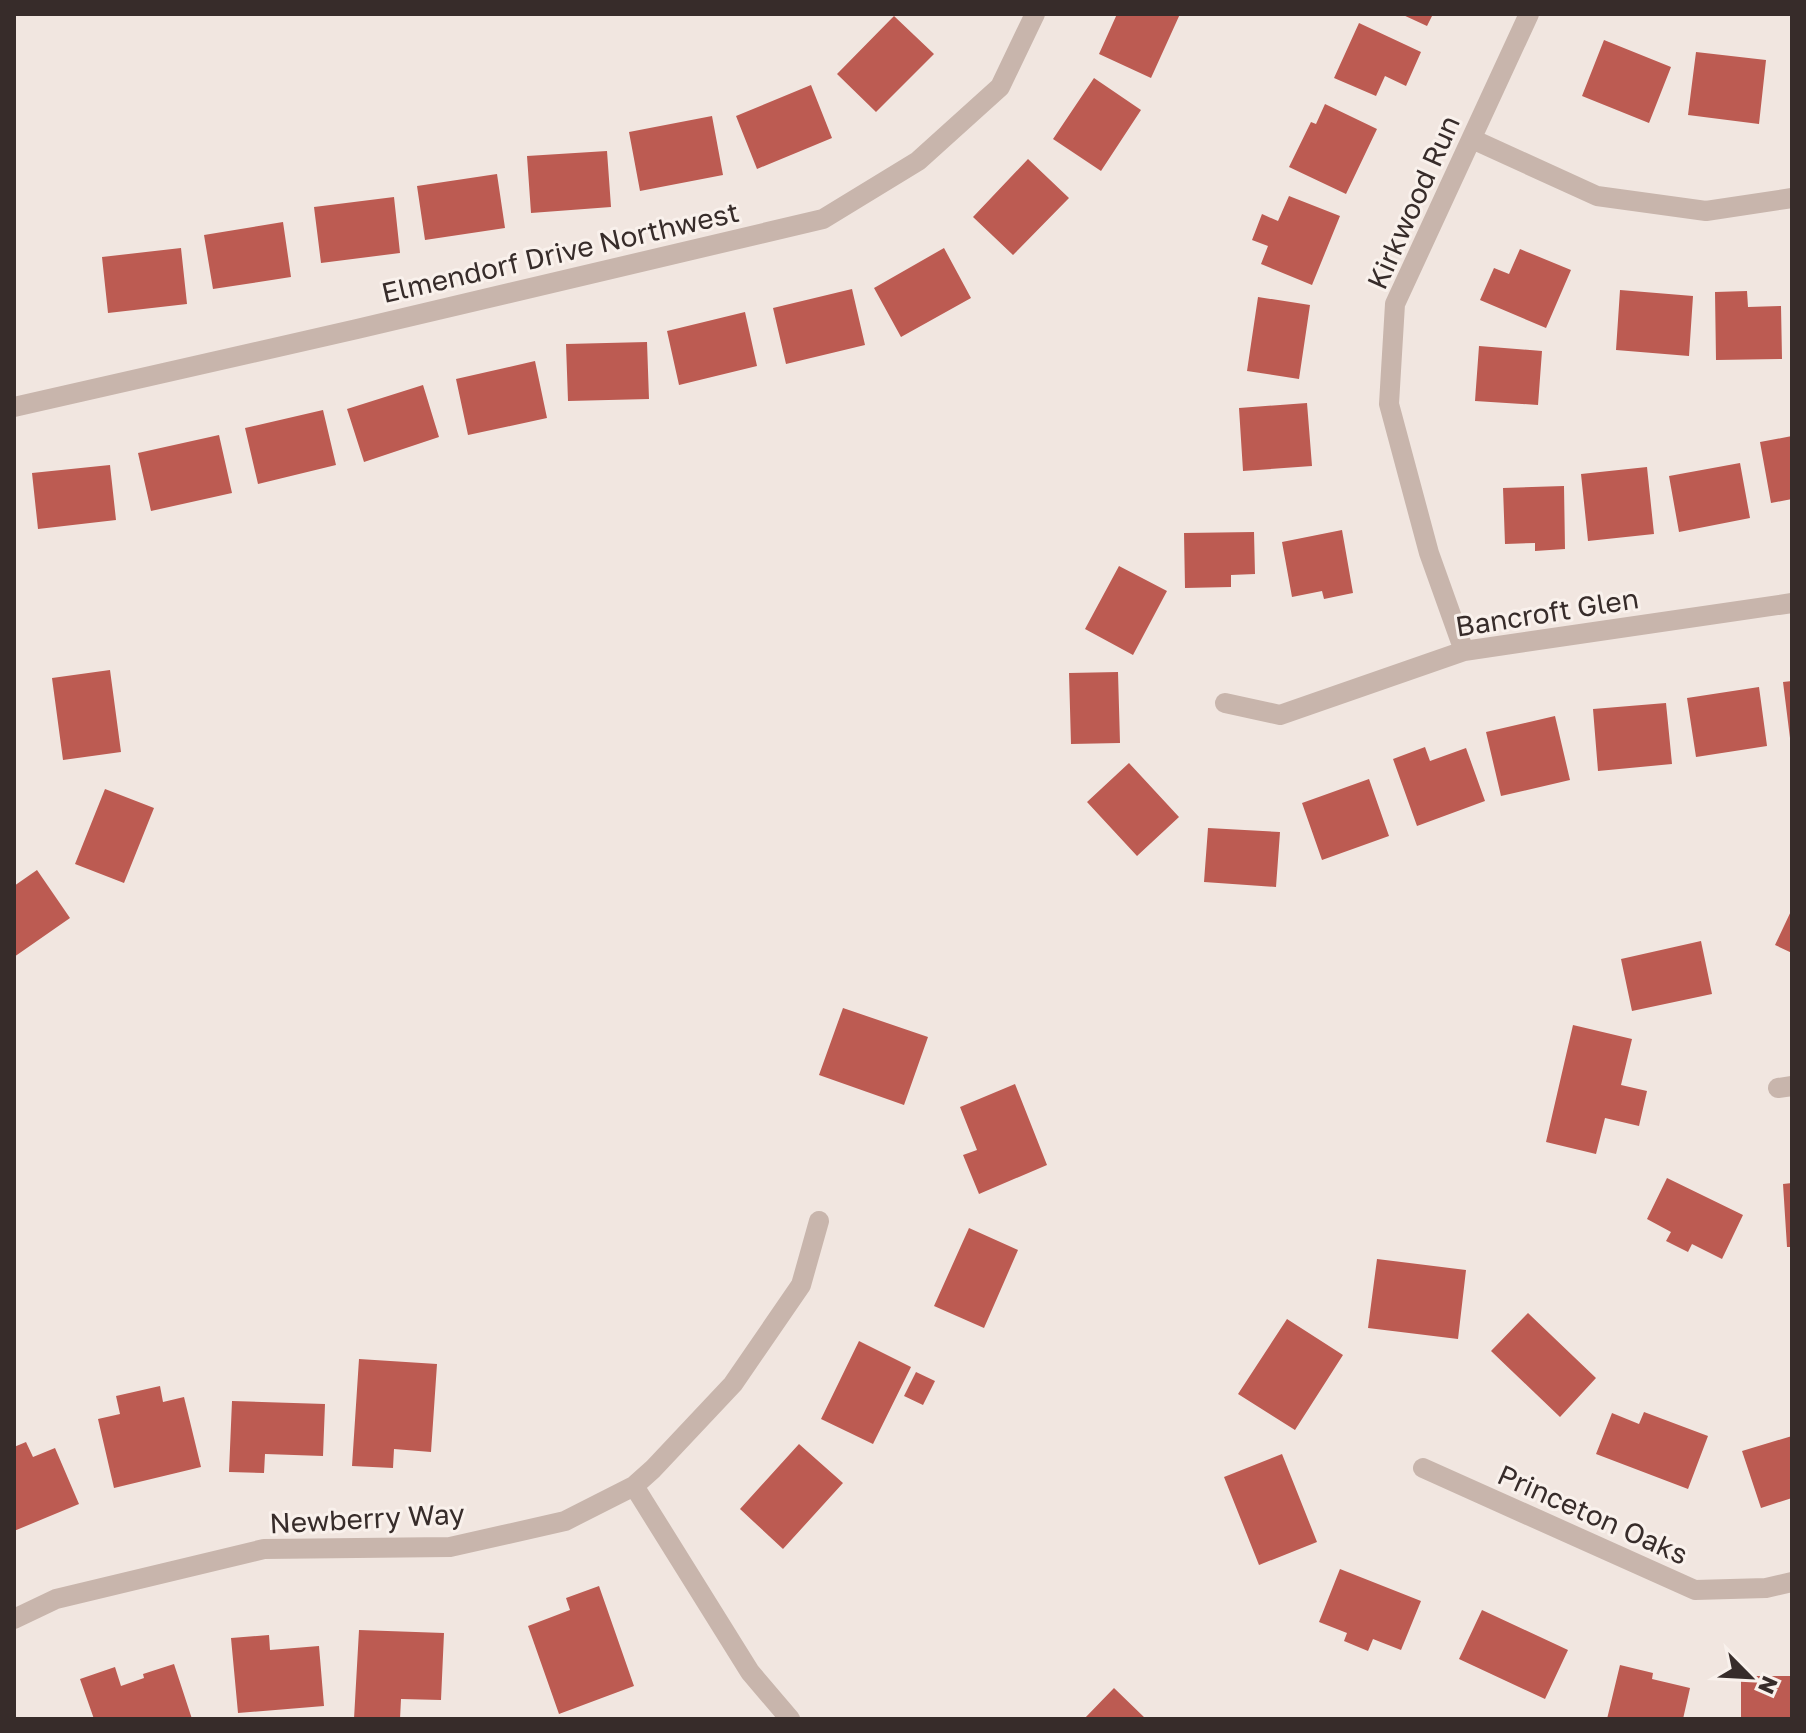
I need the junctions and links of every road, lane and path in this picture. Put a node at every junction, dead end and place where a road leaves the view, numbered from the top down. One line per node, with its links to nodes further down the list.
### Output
1 (1035, 14): 5 (street, Elmendorf Drive Northwest)
2 (1529, 14): 3 (street, Kirkwood Run)
3 (1472, 139): 4 (street); 7 (street, Kirkwood Run)
4 (1792, 198)
5 (14, 407)
6 (1792, 603): 7 (street, Bancroft Glen)
7 (1464, 651): 8 (street, Bancroft Glen)
8 (1225, 703)
9 (819, 1221): 11 (street, Newberry Way)
10 (1423, 1468): 12 (street, Princeton Oaks)
11 (634, 1486): 13 (street, Newberry Way); 14 (street)
12 (1792, 1582)
13 (14, 1619)
14 (790, 1719)

